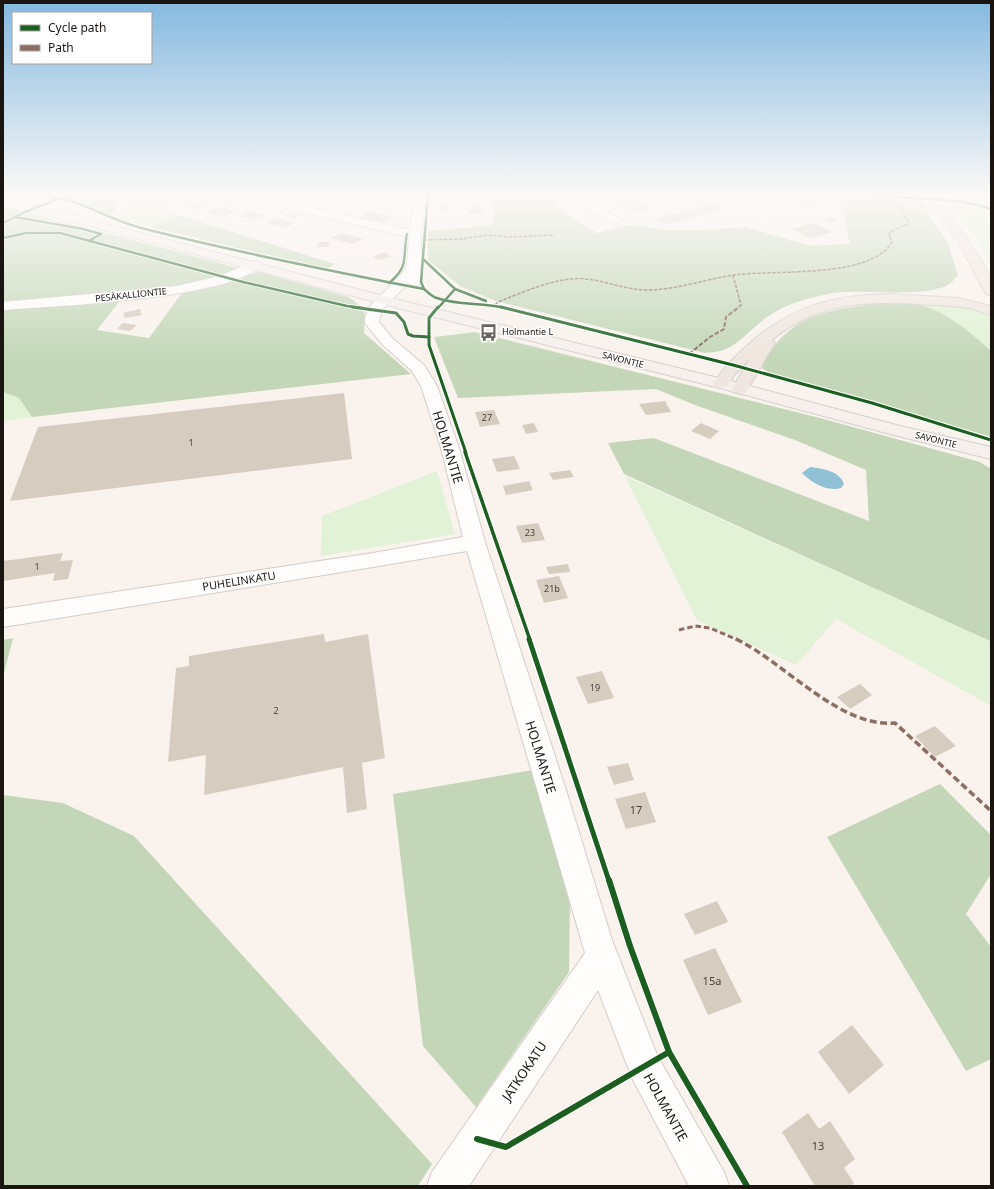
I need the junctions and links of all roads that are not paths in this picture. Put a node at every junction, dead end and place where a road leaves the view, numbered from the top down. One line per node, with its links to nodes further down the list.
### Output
1 (194, 249): 5 (main road, SAVONTIE)
2 (414, 249): 7 (street)
3 (968, 249): 8 (highway)
4 (969, 249): 6 (highway)
5 (254, 265): 7 (main road, SAVONTIE); 9 (street, PESÄKALLIONTIE)
6 (991, 292)
7 (395, 298): 12 (main road, SAVONTIE); 15 (street, HOLMANTIE)
8 (919, 300): 10 (highway); 11 (highway)
9 (3, 306)
10 (991, 311)
11 (774, 332): 12 (highway); 13 (highway)
12 (723, 380): 13 (main road, SAVONTIE)
13 (742, 386): 14 (main road, SAVONTIE)
14 (991, 453)
15 (475, 542): 16 (street, PUHELINKATU); 17 (street, HOLMANTIE)
16 (3, 618)
17 (602, 956): 18 (street, JATKOKATU); 19 (street, HOLMANTIE)
18 (446, 1186)
19 (710, 1186)

